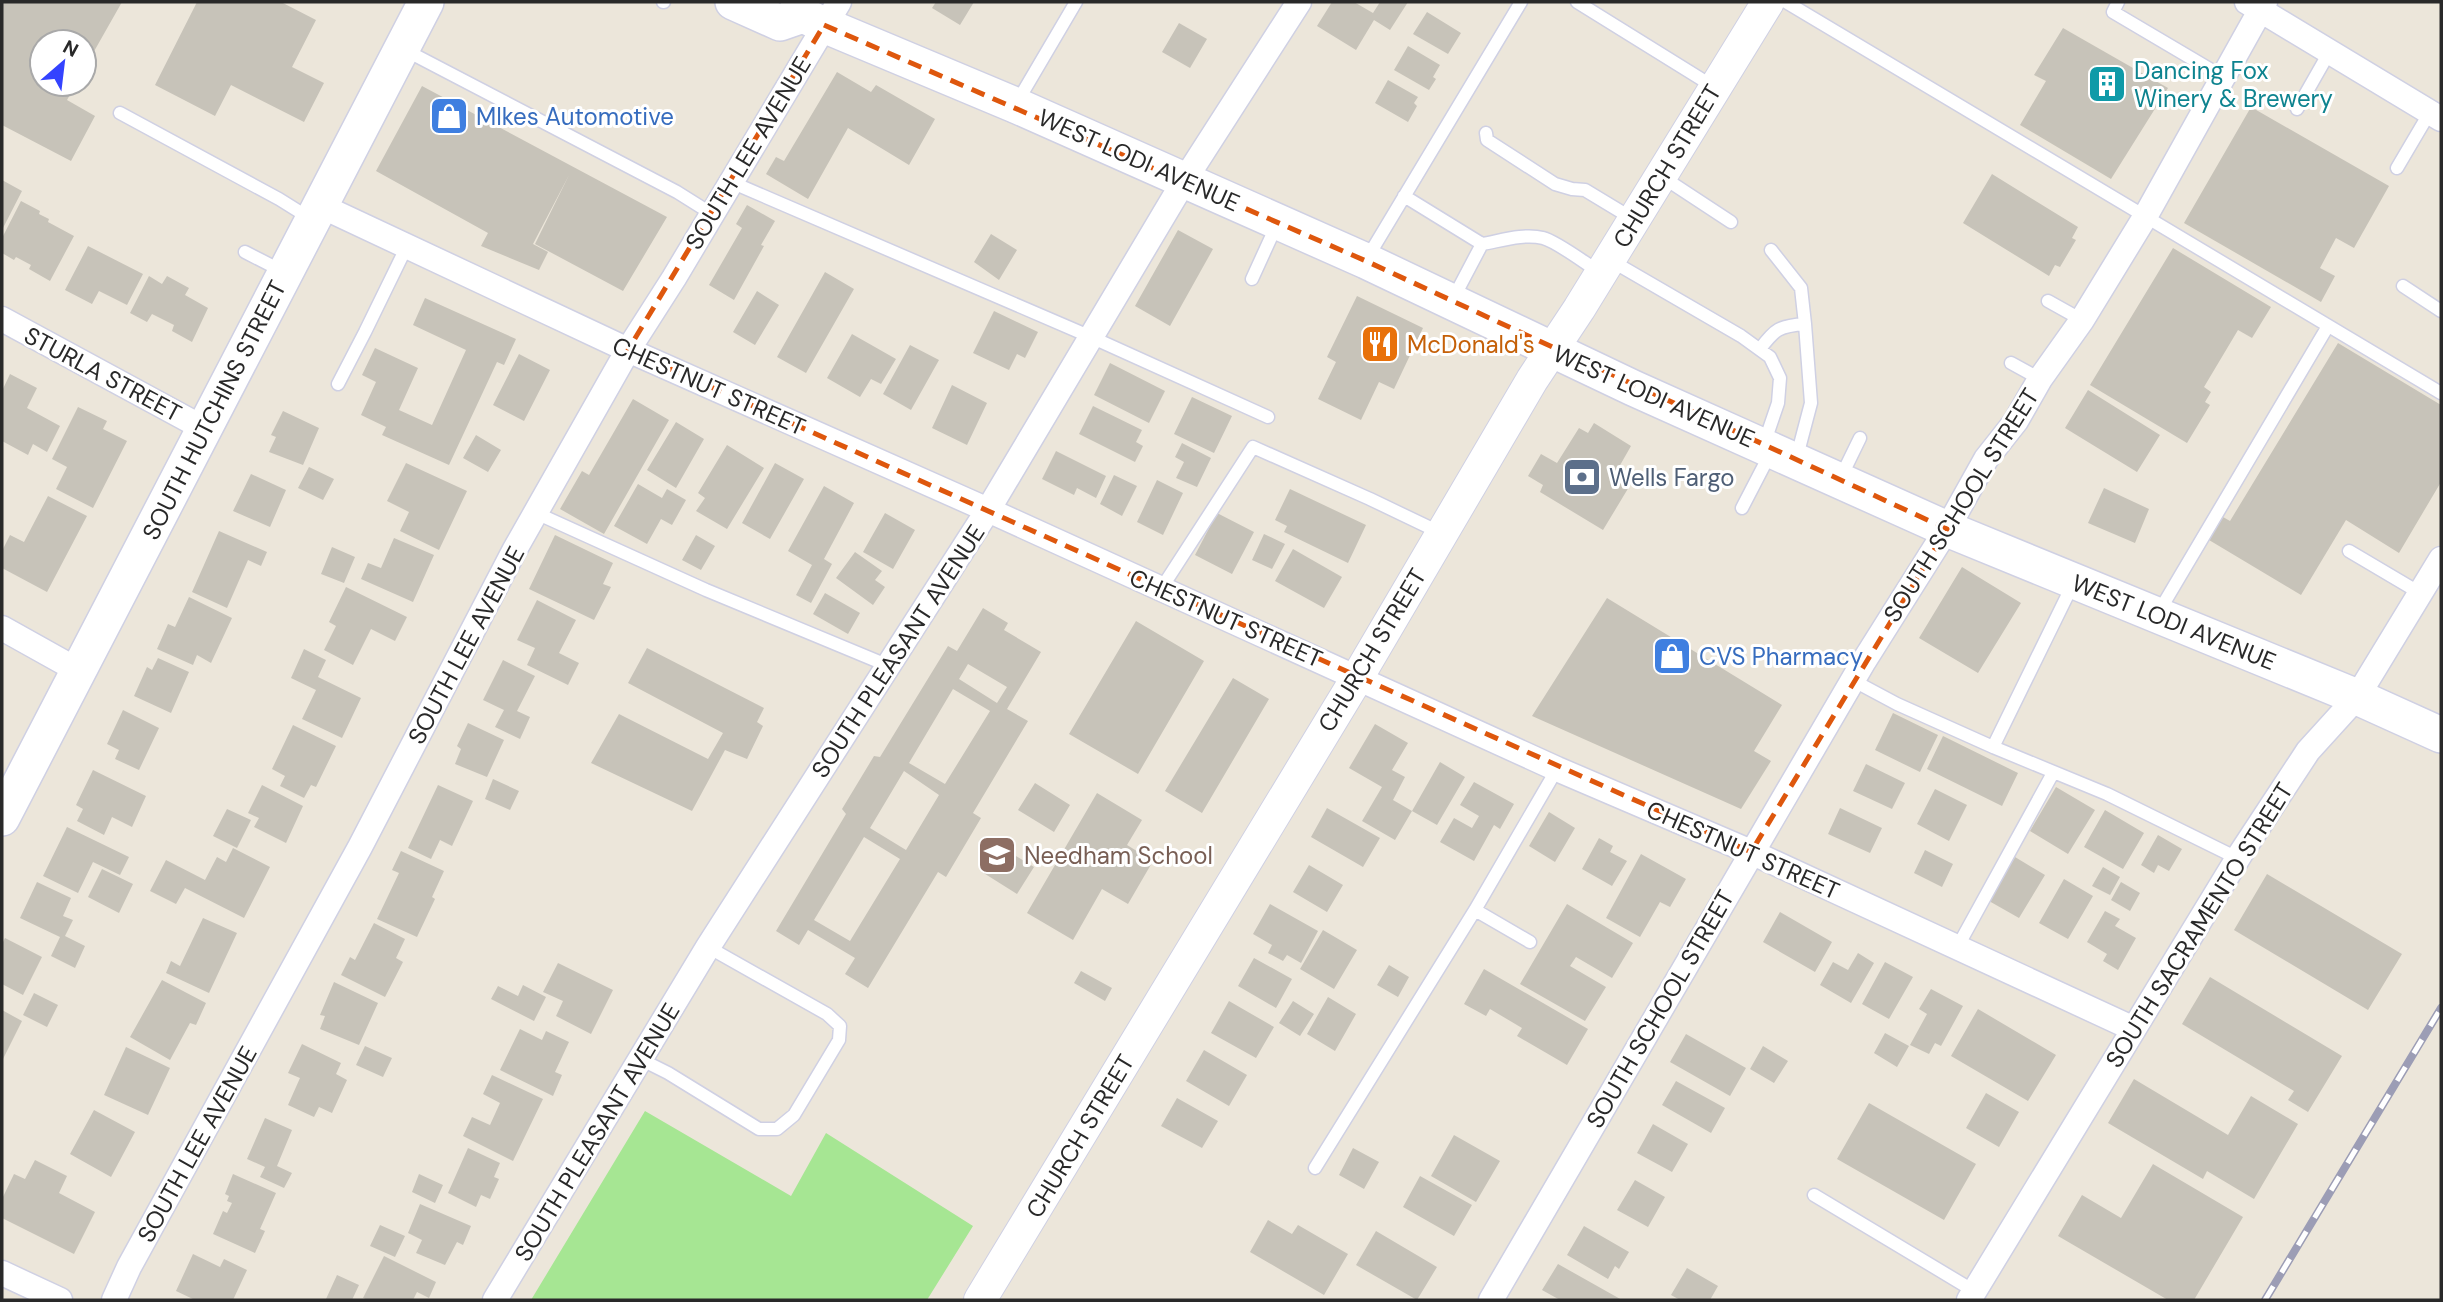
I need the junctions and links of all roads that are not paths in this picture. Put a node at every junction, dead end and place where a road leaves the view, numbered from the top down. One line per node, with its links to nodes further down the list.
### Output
1 (426, 2): 12 (main road, SOUTH HUTCHINS STREET)
2 (733, 2): 11 (main road, WEST LODI AVENUE)
3 (1076, 2): 16 (lane)
4 (1299, 2): 23 (street, SOUTH PLEASANT AVENUE)
5 (1521, 2): 25 (lane)
6 (1577, 2): 15 (lane)
7 (1768, 2): 15 (street, CHURCH STREET)
8 (1786, 2): 28 (lane)
9 (2118, 2): 14 (lane)
10 (2258, 4): 13 (street); 14 (street, SOUTH SCHOOL STREET)
11 (816, 11): 16 (main road, WEST LODI AVENUE); 24 (street, SOUTH LEE AVENUE)
12 (402, 48): 26 (main road, SOUTH HUTCHINS STREET); 27 (lane)
13 (2330, 51): 17 (lane); 19 (street)
14 (2223, 78): 28 (street, SOUTH SCHOOL STREET)
15 (1715, 87): 22 (street, CHURCH STREET)
16 (1015, 105): 23 (main road, WEST LODI AVENUE)
17 (2297, 109)
18 (120, 113): 26 (lane)
19 (2436, 115): 21 (lane)
20 (1486, 134): 29 (lane)
21 (2397, 168)
22 (1661, 176): 29 (street, CHURCH STREET); 31 (lane)
23 (1184, 181): 30 (main road, WEST LODI AVENUE); 48 (street, SOUTH PLEASANT AVENUE)
24 (731, 182): 27 (street, SOUTH LEE AVENUE); 48 (lane)
25 (1404, 196): 32 (lane); 36 (lane)
26 (315, 212): 33 (street, CHESTNUT STREET); 38 (main road, SOUTH HUTCHINS STREET)
27 (712, 214): 50 (street, SOUTH LEE AVENUE)
28 (2146, 217): 45 (street, SOUTH SCHOOL STREET); 47 (lane)
29 (1634, 220): 37 (street, CHURCH STREET)
30 (1278, 222): 36 (main road, WEST LODI AVENUE); 39 (lane)
31 (1731, 222)
32 (1482, 244): 37 (lane); 42 (lane)
33 (407, 246): 50 (street, CHESTNUT STREET); 54 (lane)
34 (1771, 250): 46 (lane)
35 (245, 252): 38 (lane)
36 (1366, 261): 42 (main road, WEST LODI AVENUE)
37 (1606, 267): 49 (lane); 51 (street, CHURCH STREET)
38 (285, 272): 57 (main road, SOUTH HUTCHINS STREET)
39 (1252, 279)
40 (2403, 286): 43 (lane)
41 (2048, 301): 45 (lane)
42 (1452, 302): 51 (main road, WEST LODI AVENUE)
43 (2441, 311)
44 (2, 319): 57 (street, STURLA STREET)
45 (2082, 320): 53 (street, SOUTH SCHOOL STREET)
46 (1805, 324): 49 (lane); 59 (lane)
47 (2328, 326): 55 (lane); 71 (lane)
48 (1091, 337): 56 (lane); 62 (street, SOUTH PLEASANT AVENUE)
49 (1760, 349): 59 (lane)
50 (628, 350): 62 (street, CHESTNUT STREET); 63 (street, SOUTH LEE AVENUE)
51 (1552, 350): 59 (main road, WEST LODI AVENUE); 65 (street, CHURCH STREET)
52 (2011, 363): 53 (lane)
53 (2040, 379): 64 (street, SOUTH SCHOOL STREET)
54 (338, 384)
55 (2441, 393)
56 (1268, 417)
57 (205, 429): 74 (main road, SOUTH HUTCHINS STREET)
58 (1860, 438): 60 (lane)
59 (1777, 452): 60 (main road, WEST LODI AVENUE); 61 (lane)
60 (1839, 480): 64 (main road, WEST LODI AVENUE)
61 (1742, 508)
62 (988, 510): 69 (street, CHESTNUT STREET); 73 (street, SOUTH PLEASANT AVENUE)
63 (536, 513): 73 (lane); 96 (street, SOUTH LEE AVENUE)
64 (1947, 529): 68 (main road, WEST LODI AVENUE); 76 (street, SOUTH SCHOOL STREET)
65 (1441, 534): 69 (lane); 75 (street, CHURCH STREET)
66 (2349, 551): 70 (lane)
67 (2441, 559): 70 (street, SOUTH SACRAMENTO STREET)
68 (2075, 581): 71 (main road, WEST LODI AVENUE); 79 (lane)
69 (1161, 589): 75 (street, CHESTNUT STREET)
70 (2420, 593): 77 (street, SOUTH SACRAMENTO STREET)
71 (2157, 615): 77 (main road, WEST LODI AVENUE)
72 (2, 628): 74 (street)
73 (889, 666): 88 (street, SOUTH PLEASANT AVENUE)
74 (79, 671): 82 (main road, SOUTH HUTCHINS STREET)
75 (1357, 678): 80 (street, CHESTNUT STREET); 98 (street, CHURCH STREET)
76 (1853, 681): 79 (lane); 83 (street, SOUTH SCHOOL STREET)
77 (2357, 697): 78 (main road, WEST LODI AVENUE); 84 (street, SOUTH SACRAMENTO STREET)
78 (2441, 735)
79 (1993, 747): 81 (lane)
80 (1557, 769): 83 (street, CHESTNUT STREET); 85 (lane)
81 (2053, 773): 84 (lane); 87 (lane)
82 (2, 818)
83 (1751, 852): 87 (street, CHESTNUT STREET); 99 (street, SOUTH SCHOOL STREET)
84 (2238, 858): 89 (street, SOUTH SACRAMENTO STREET)
85 (1475, 910): 86 (lane); 91 (lane)
86 (1530, 942)
87 (1958, 946): 89 (street, CHESTNUT STREET)
88 (708, 947): 90 (street, SOUTH PLEASANT AVENUE); 90 (lane)
89 (2134, 1029): 94 (street, SOUTH SACRAMENTO STREET)
90 (640, 1059): 97 (street, SOUTH PLEASANT AVENUE)
91 (1315, 1168)
92 (1814, 1195): 94 (lane)
93 (2, 1273): 95 (street)
94 (1971, 1296)
95 (60, 1300)
96 (114, 1300)
97 (495, 1300)
98 (980, 1300)
99 (1491, 1300)

